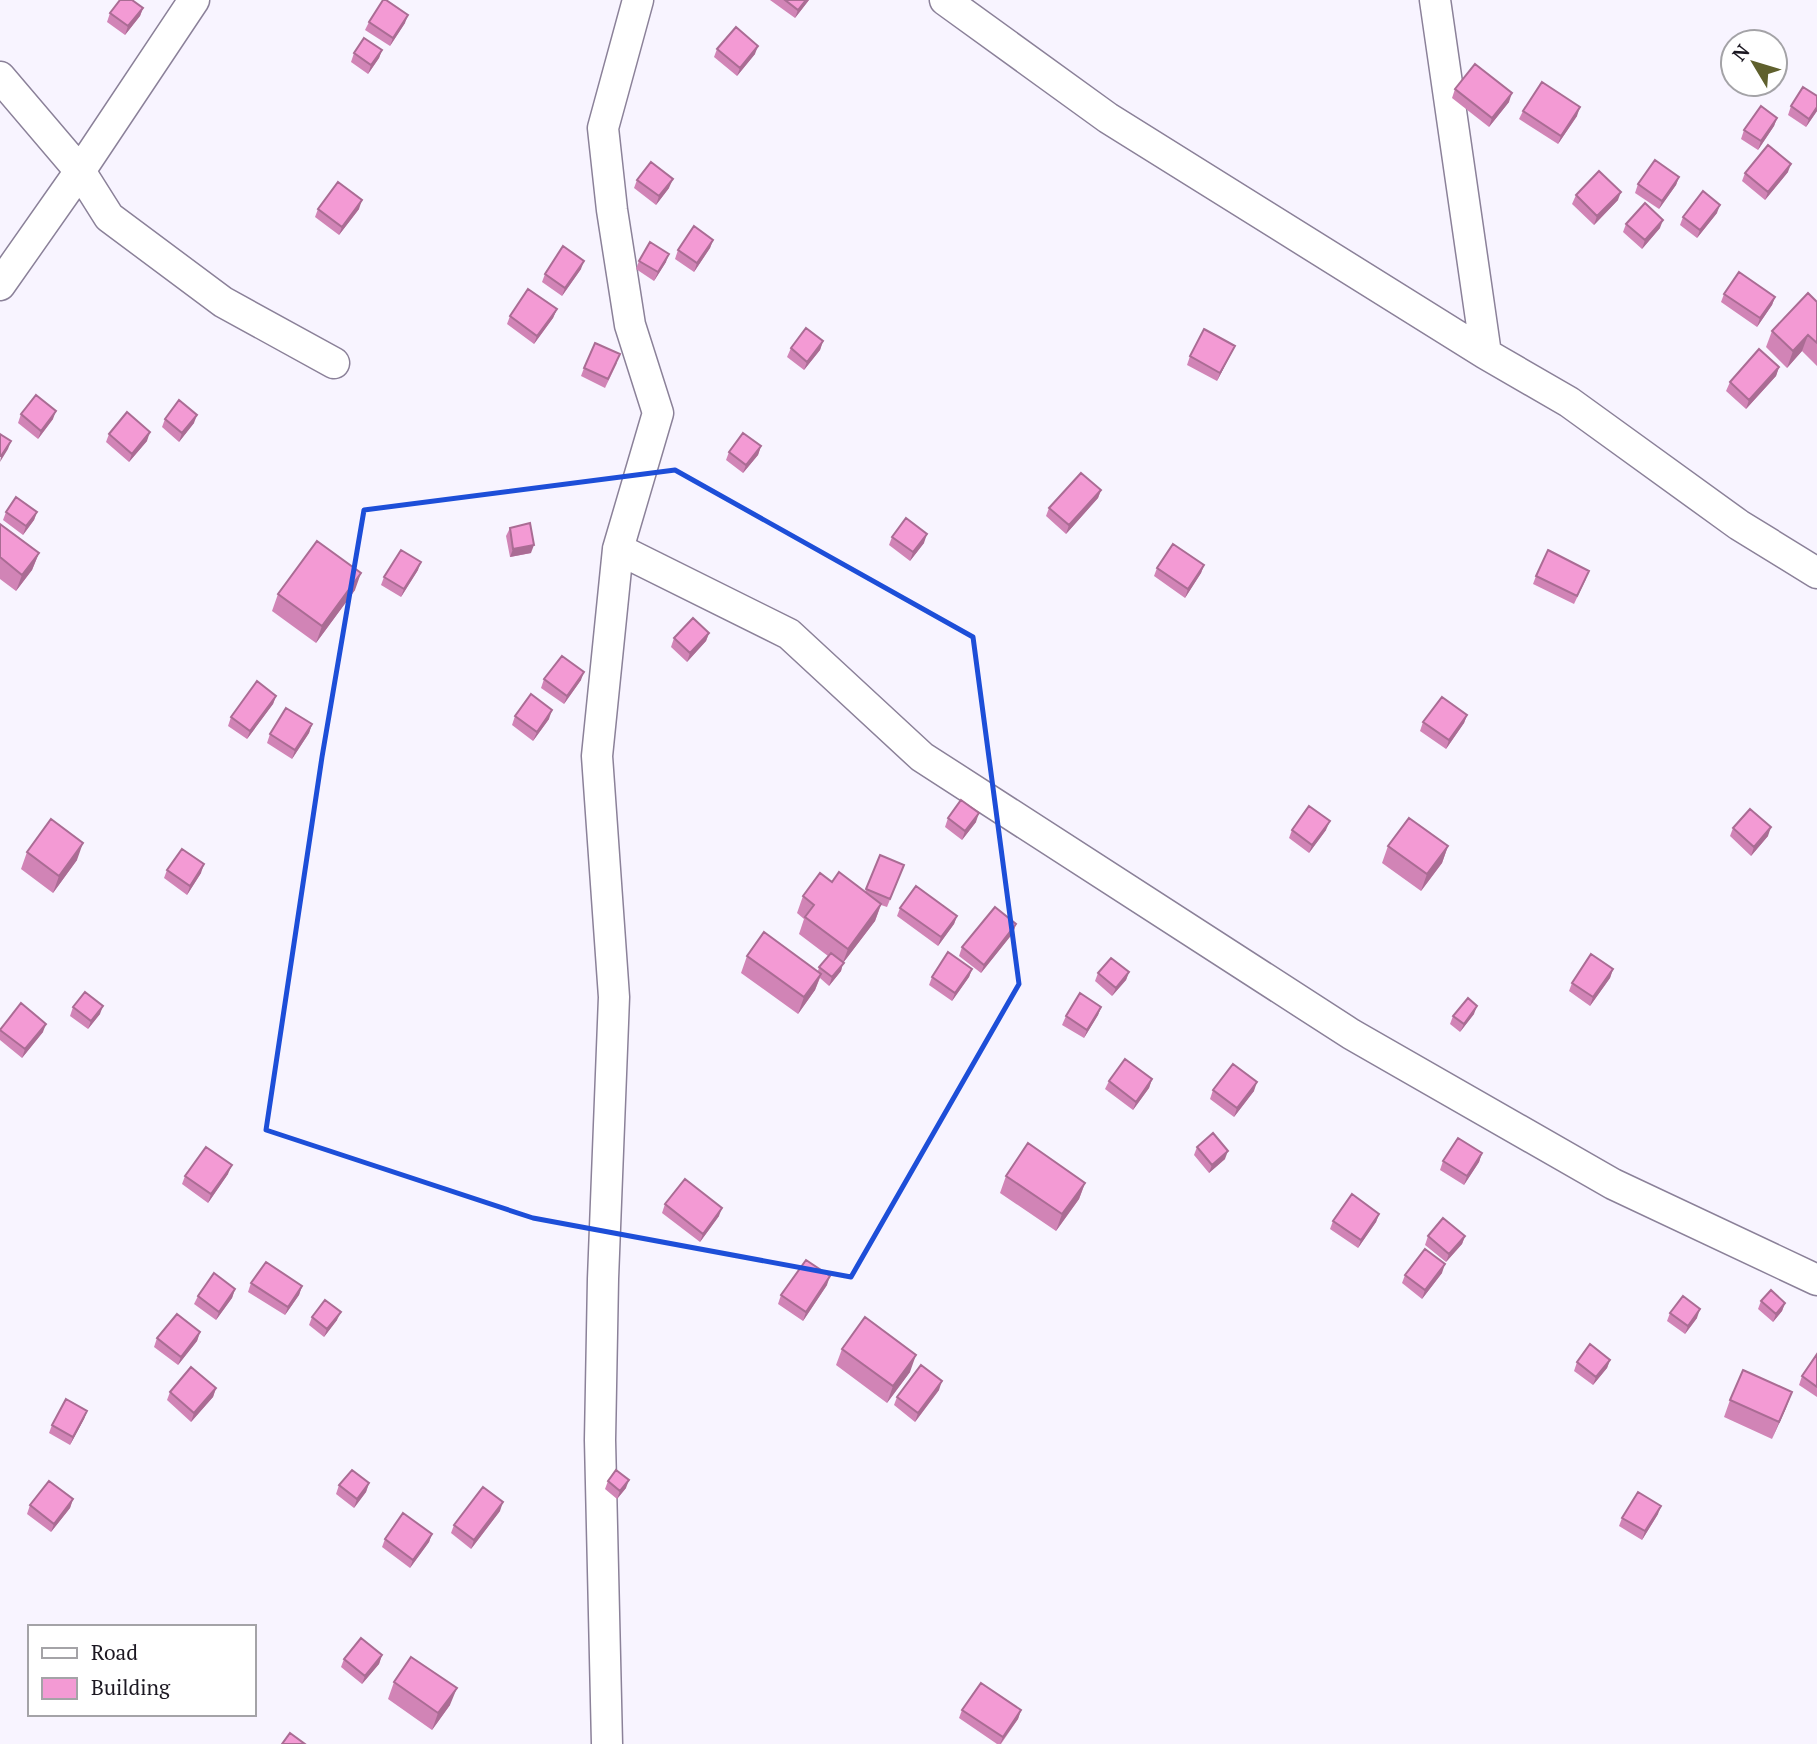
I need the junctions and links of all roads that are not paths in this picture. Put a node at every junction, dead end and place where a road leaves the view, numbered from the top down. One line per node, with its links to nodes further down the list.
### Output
1 (194, 0): 6 (street)
2 (638, 0): 10 (street)
3 (945, 0): 8 (street)
4 (1435, 0): 8 (street)
5 (0, 77): 6 (street)
6 (80, 172): 7 (street); 9 (street)
7 (0, 285)
8 (1486, 354): 11 (street)
9 (334, 363)
10 (618, 550): 12 (street); 13 (street)
11 (1817, 573)
12 (1817, 1280)
13 (607, 1744)

